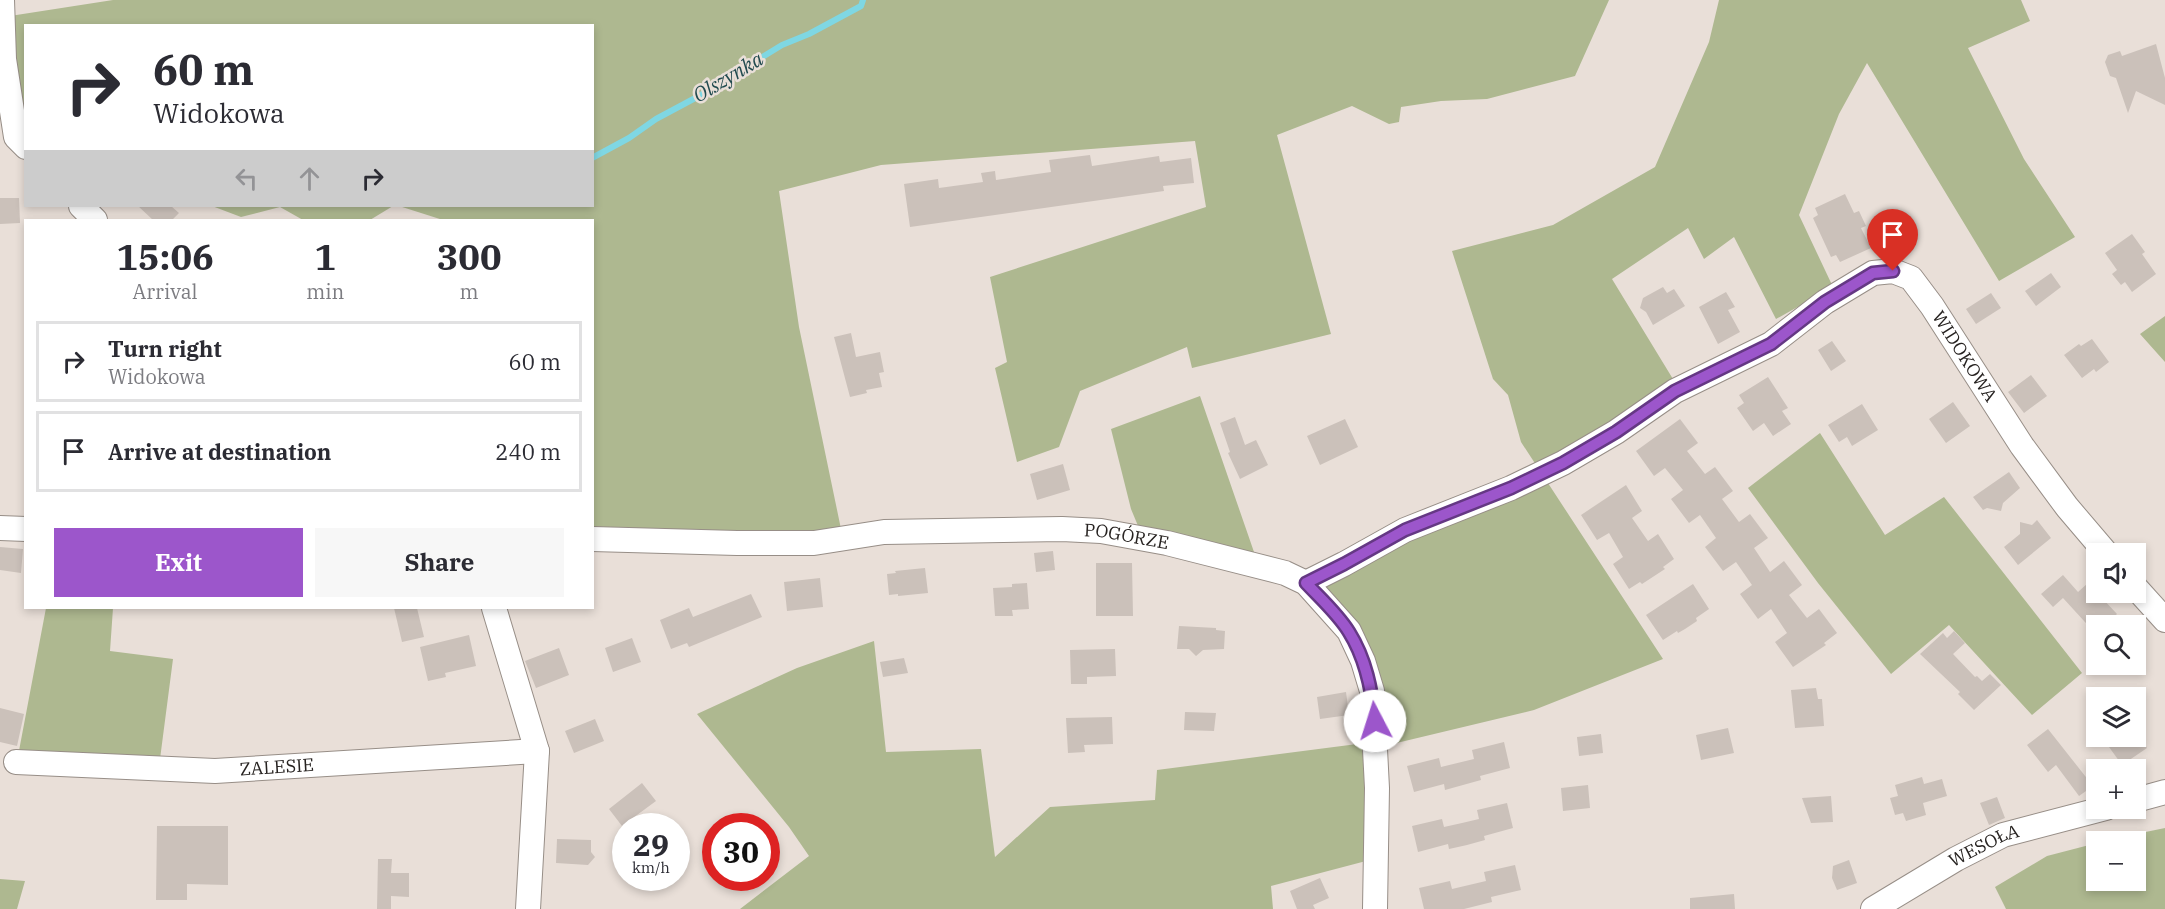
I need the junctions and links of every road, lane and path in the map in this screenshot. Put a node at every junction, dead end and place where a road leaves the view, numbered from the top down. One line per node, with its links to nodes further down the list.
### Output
1 (2, 0): 2 (street)
2 (24, 145)
3 (82, 207): 4 (street)
4 (94, 219)
5 (0, 528): 6 (street)
6 (24, 529)
7 (594, 539): 9 (street, POGÓRZE)
8 (2098, 543): 9 (street, WIDOKOWA)
9 (1306, 583): 19 (street, POGÓRZE)
10 (2146, 599): 12 (street)
11 (494, 609): 13 (street)
12 (2165, 620)
13 (537, 751): 14 (street, ZALESIE); 18 (street)
14 (16, 762)
15 (2165, 792): 16 (street)
16 (2146, 797)
17 (2086, 813): 20 (street, WESOŁA)
18 (528, 909)
19 (1375, 909)
20 (1874, 909)

